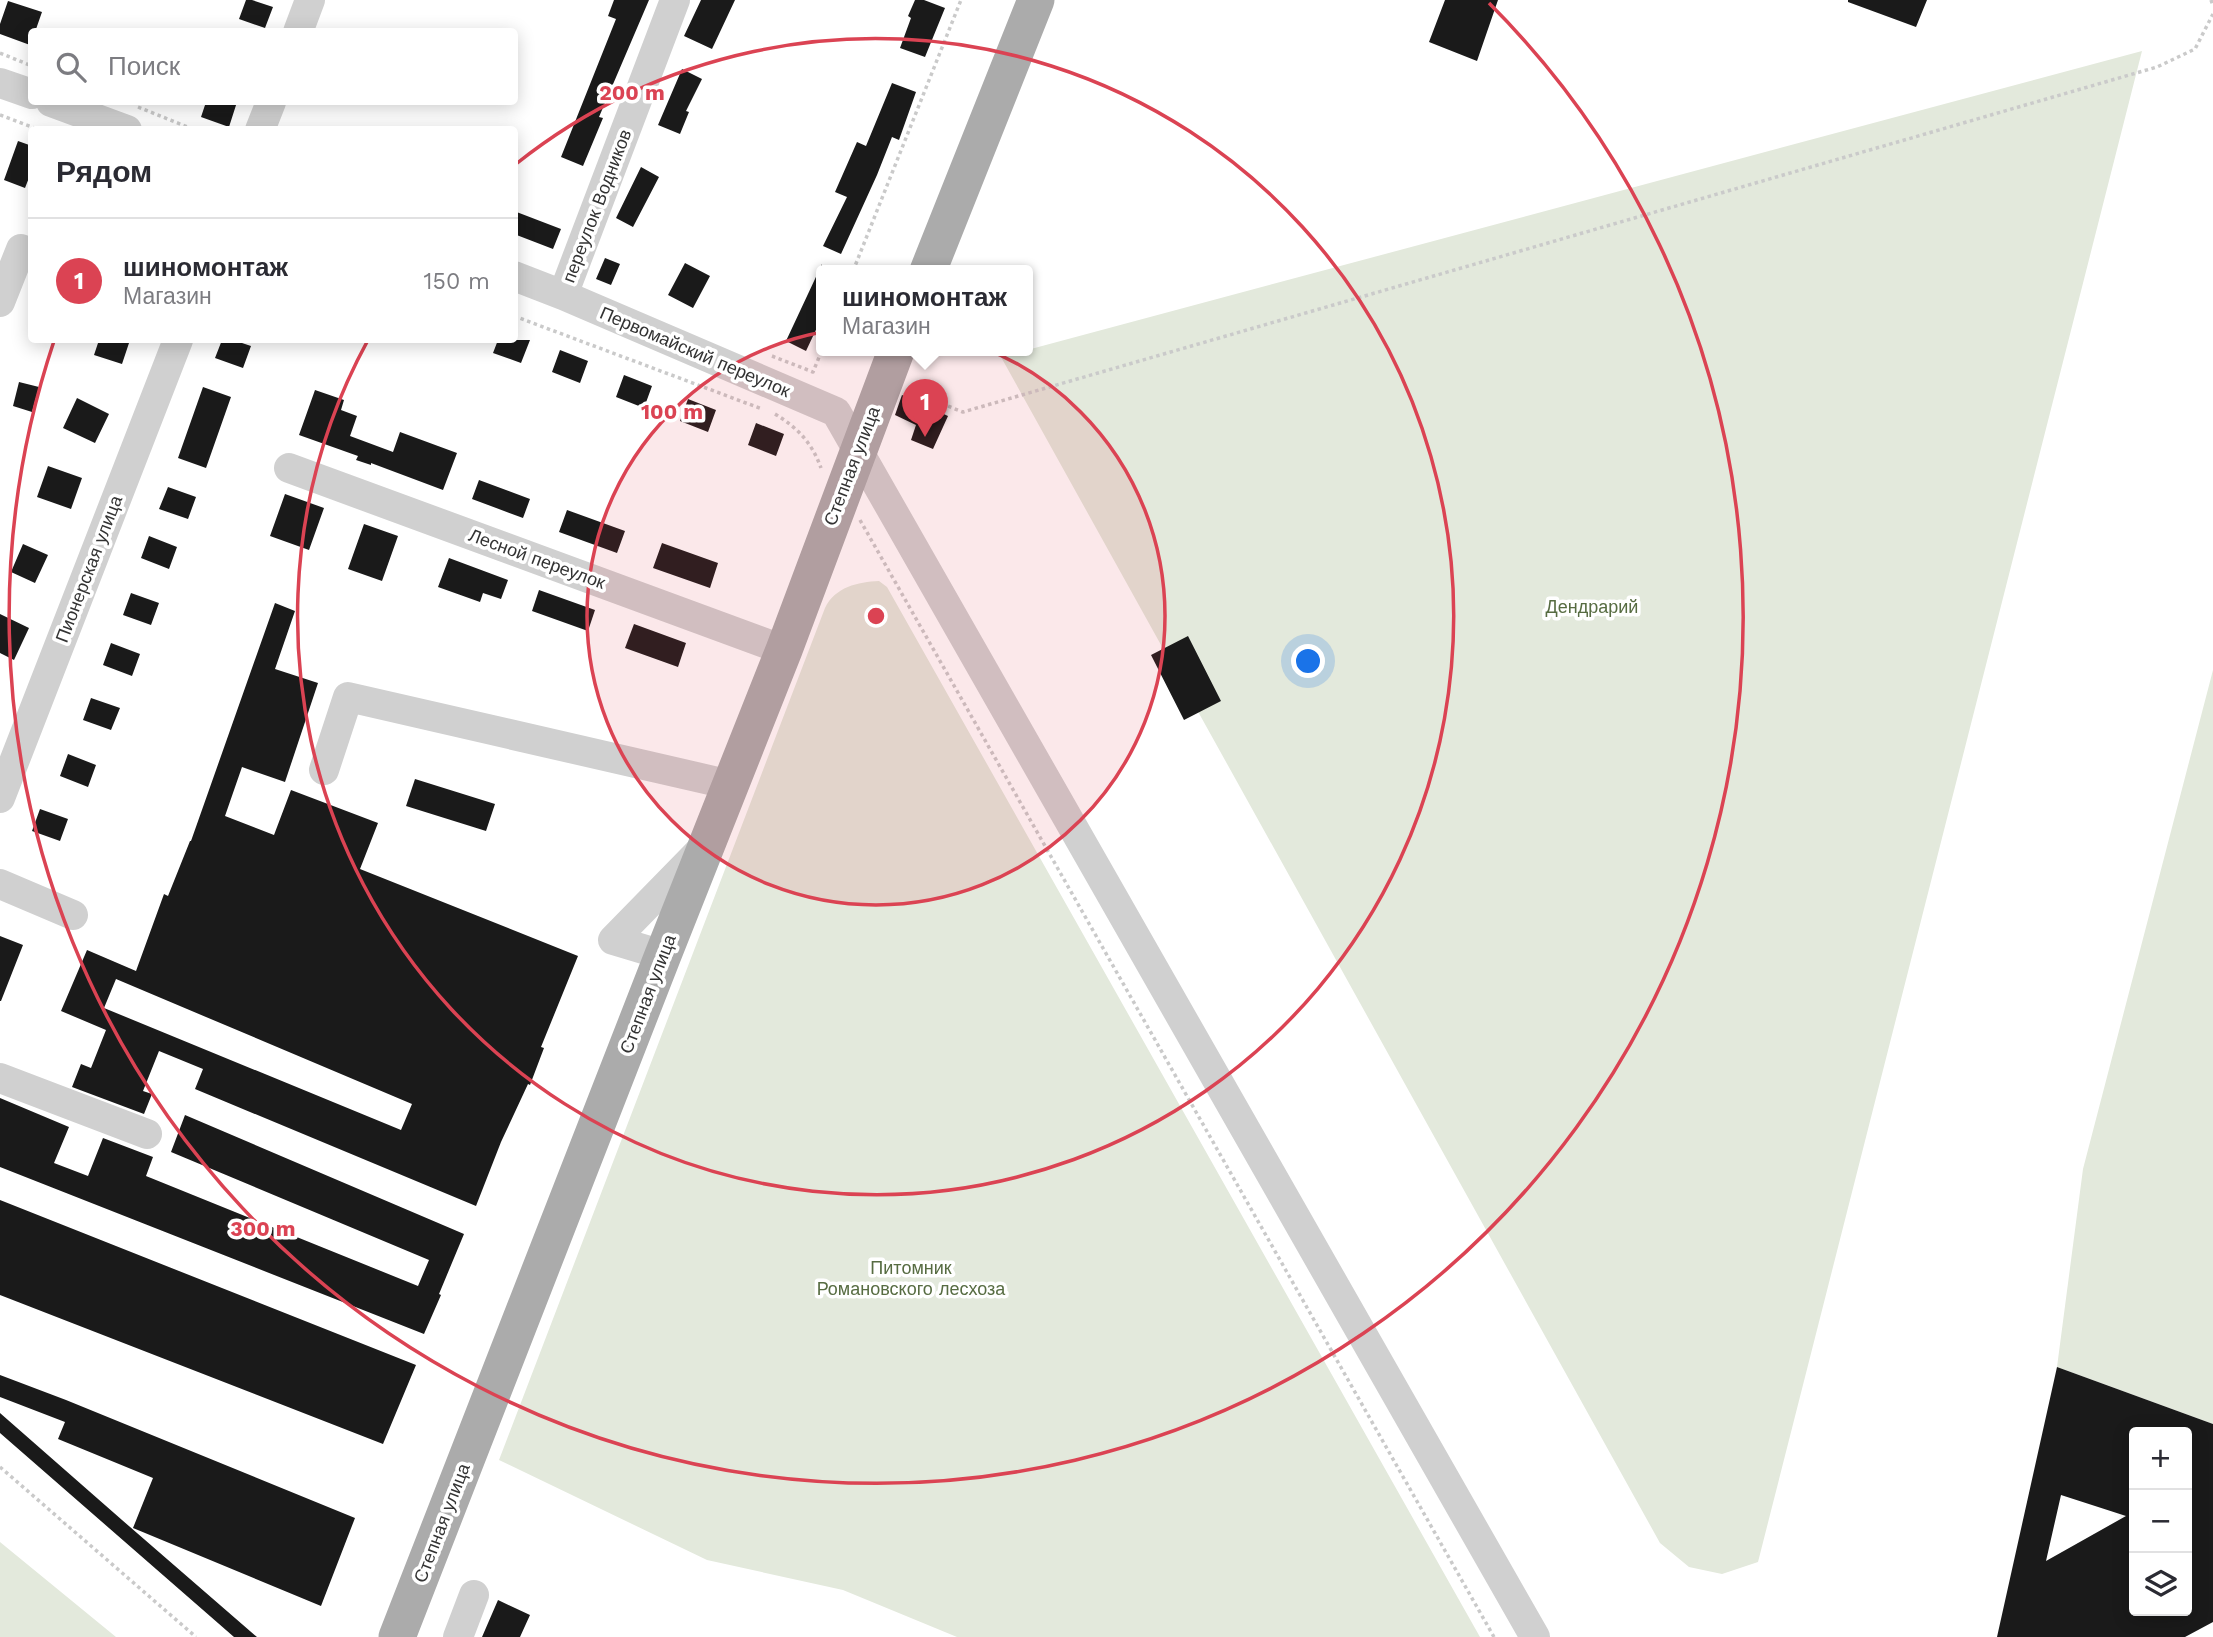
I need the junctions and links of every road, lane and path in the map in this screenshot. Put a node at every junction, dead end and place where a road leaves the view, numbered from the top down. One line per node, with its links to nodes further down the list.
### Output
1 (310, 0): 8 (street)
2 (675, 0): 24 (street, переулок Водников)
3 (961, 0): 21 (path)
4 (1036, 0): 22 (main road)
5 (2211, 0): 6 (path)
6 (2213, 6)
7 (2213, 14): 29 (path)
8 (300, 28)
9 (0, 53): 10 (path)
10 (28, 64)
11 (0, 83): 12 (street)
12 (28, 93)
13 (66, 105): 16 (street)
14 (270, 105): 19 (street)
15 (0, 115): 17 (path)
16 (131, 118): 18 (path)
17 (29, 126)
18 (174, 126)
19 (262, 126)
20 (28, 251): 25 (street)
21 (855, 265)
22 (930, 265)
23 (518, 278): 24 (street, Первомайский переулок)
24 (563, 295): 31 (street, Первомайский переулок)
25 (0, 302)
26 (518, 317): 33 (path)
27 (177, 343): 37 (street, Пионерская улица)
28 (820, 356): 30 (path)
29 (890, 366): 31 (main road, Степная улица)
30 (813, 372)
31 (858, 449): 33 (main road, Степная улица); 50 (street, Первомайский переулок)
32 (289, 468): 34 (street, Лесной переулок)
33 (840, 499): 34 (main road, Степная улица); 49 (path)
34 (784, 649): 36 (main road, Степная улица)
35 (324, 770): 36 (street)
36 (731, 785): 38 (main road, Степная улица)
37 (0, 798)
38 (709, 842): 41 (main road, Степная улица); 41 (street)
39 (0, 884): 40 (street)
40 (73, 915)
41 (663, 954): 47 (main road, Степная улица)
42 (0, 1077): 43 (street)
43 (147, 1134)
44 (0, 1467): 46 (path)
45 (474, 1595): 48 (street)
46 (196, 1637)
47 (397, 1637)
48 (457, 1637)
49 (1494, 1637)
50 (1535, 1637)

